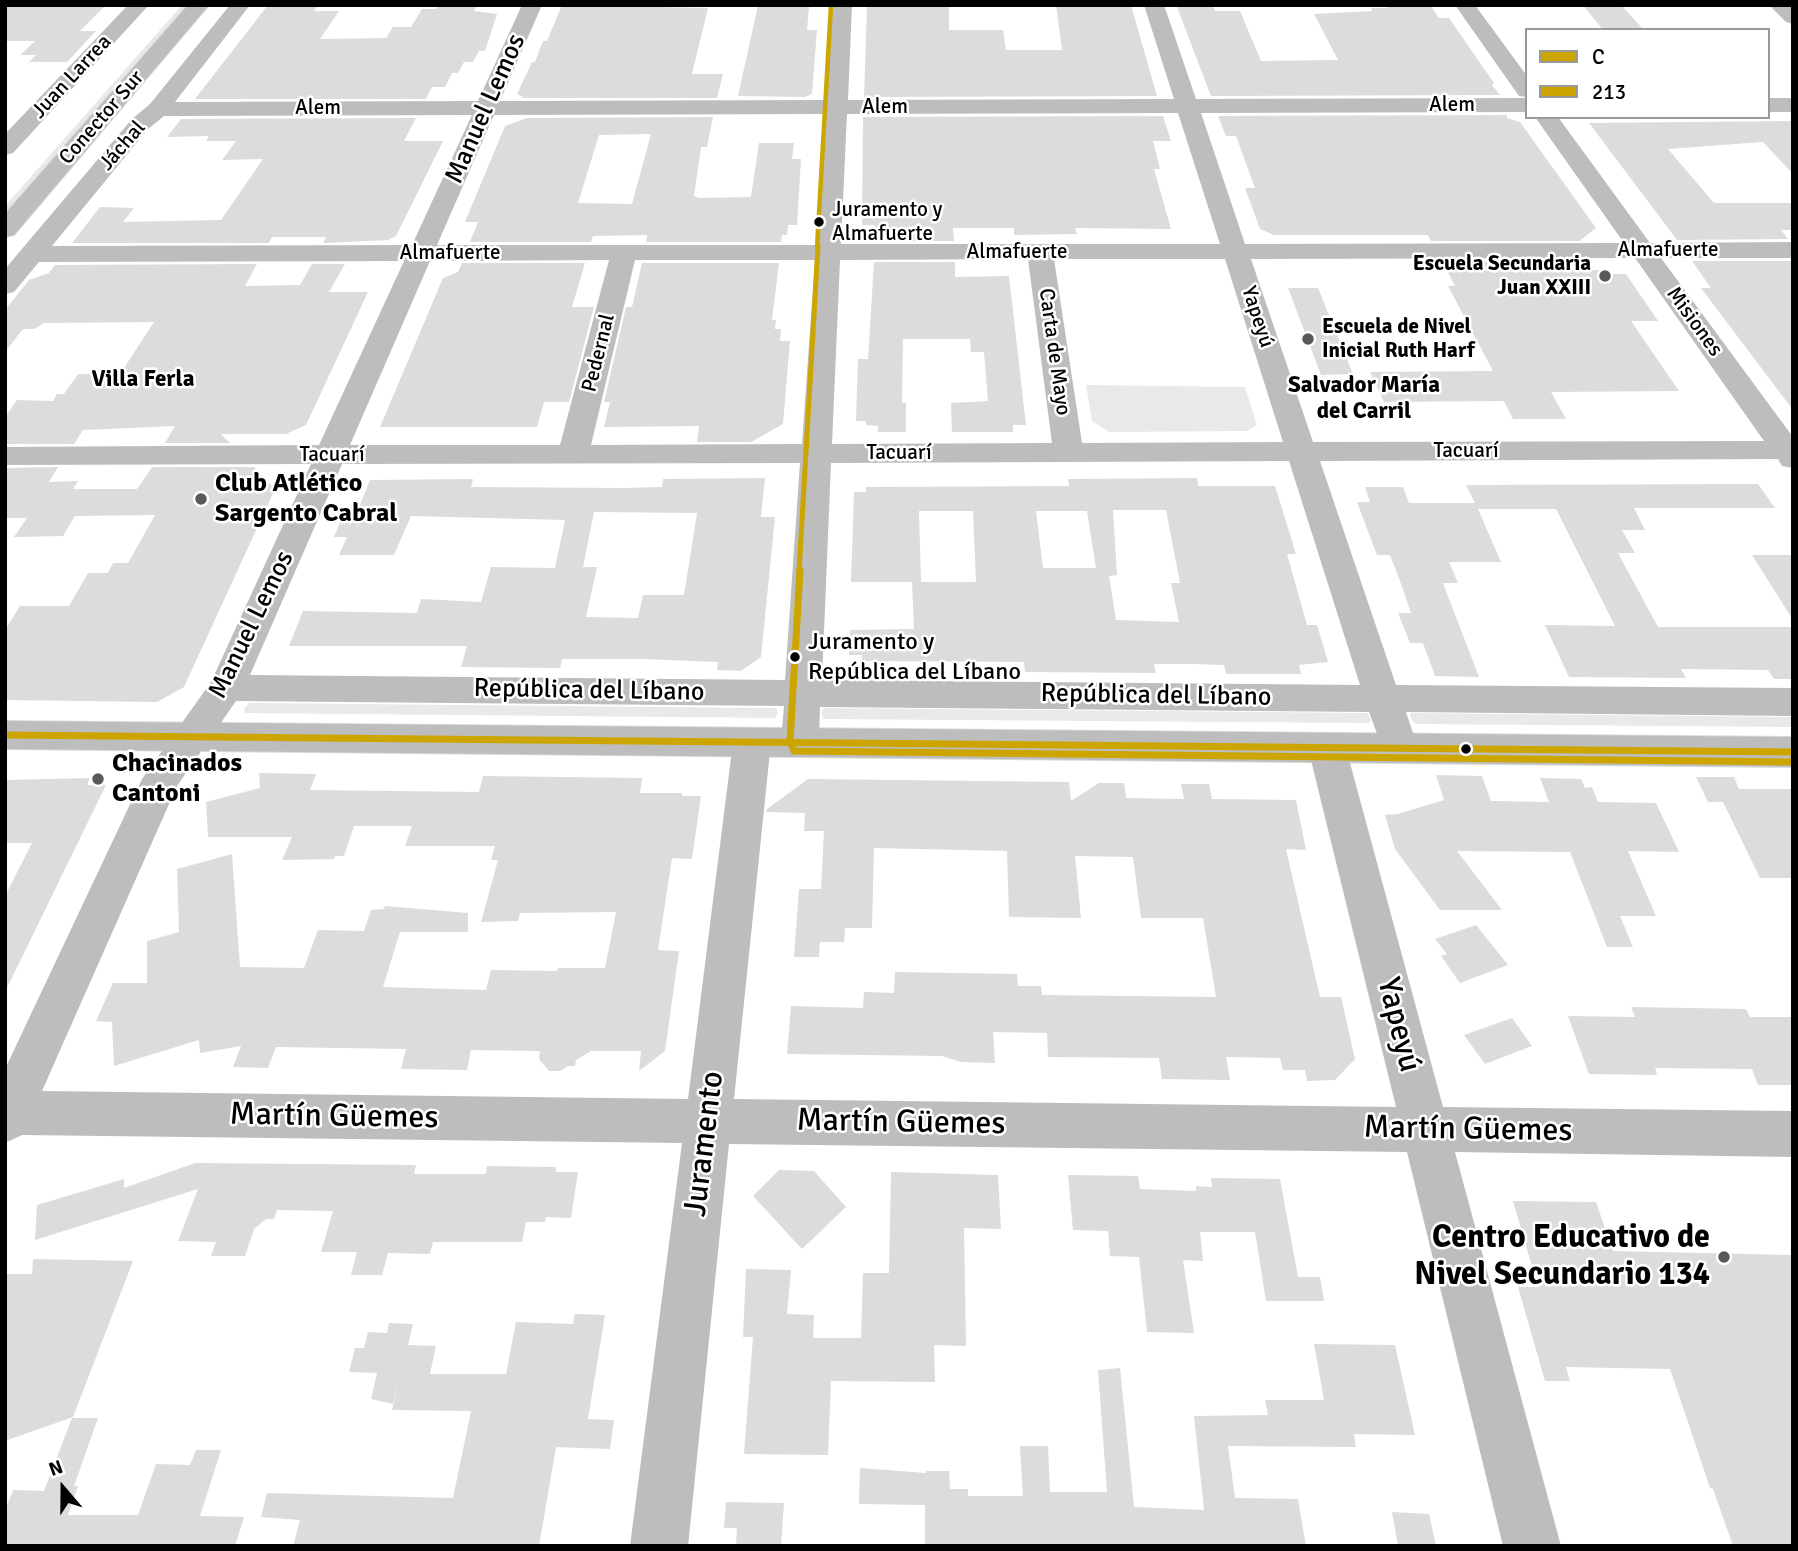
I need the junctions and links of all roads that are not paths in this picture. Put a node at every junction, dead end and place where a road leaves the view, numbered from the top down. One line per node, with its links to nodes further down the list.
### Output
1 (139, 5): 14 (street, Juan Larrea)
2 (171, 5): 11 (street)
3 (199, 5): 24 (street, Conector Sur)
4 (240, 5): 21 (street, Jáchal)
5 (532, 5): 20 (street, Manuel Lemos)
6 (842, 5): 19 (street)
7 (1154, 5): 18 (street, Yapeyú)
8 (1465, 5): 12 (street)
9 (1779, 5): 10 (street)
10 (1793, 18)
11 (153, 26)
12 (1525, 88)
13 (19, 104): 14 (street)
14 (47, 104): 23 (street, Juan Larrea)
15 (1525, 105): 18 (street, Alem)
16 (1770, 105): 17 (street)
17 (1793, 105)
18 (1187, 106): 19 (street, Alem); 27 (street, Yapeyú)
19 (837, 107): 20 (street, Alem); 28 (street)
20 (486, 108): 21 (street, Alem); 30 (street, Manuel Lemos)
21 (158, 109): 32 (street, Jáchal)
22 (1547, 119): 25 (street, Misiones)
23 (5, 148)
24 (5, 230)
25 (1642, 250): 26 (street, Almafuerte); 27 (street, Almafuerte); 37 (street, Misiones)
26 (1793, 250)
27 (1235, 251): 29 (street, Almafuerte); 34 (street, Yapeyú)
28 (828, 252): 29 (street, Almafuerte); 31 (street, Almafuerte); 35 (street)
29 (1040, 252): 36 (street, Carta de Mayo)
30 (421, 253): 31 (street, Almafuerte); 32 (street, Almafuerte); 38 (street, Manuel Lemos)
31 (624, 253): 39 (street, Pedernal)
32 (31, 254): 33 (street, Jáchal)
33 (5, 286)
34 (1301, 452): 36 (street, Tacuarí); 37 (street, Tacuarí); 43 (street, Yapeyú)
35 (817, 453): 36 (street, Tacuarí); 39 (street, Tacuarí); 42 (street)
36 (1068, 453)
37 (1791, 453)
38 (331, 454): 39 (street, Tacuarí); 40 (street, Tacuarí); 41 (street, Manuel Lemos)
39 (573, 454)
40 (5, 456)
41 (226, 688): 42 (street, República del Líbano); 46 (street, Manuel Lemos)
42 (803, 693): 43 (street, República del Líbano); 48 (street)
43 (1383, 698): 44 (street, República del Líbano); 50 (street, Yapeyú)
44 (1793, 702)
45 (5, 735): 46 (street, República del Líbano)
46 (192, 736): 47 (street, República del Líbano); 52 (street, Manuel Lemos)
47 (752, 742): 48 (street, República del Líbano); 53 (street, Juramento)
48 (800, 742): 49 (street, República del Líbano)
49 (1327, 748): 50 (street, República del Líbano); 54 (street, Yapeyú)
50 (1399, 748): 51 (street, República del Líbano)
51 (1793, 752)
52 (7, 1117): 53 (street, Martín Güemes)
53 (708, 1121): 54 (street, Martín Güemes); 56 (street, Juramento)
54 (1424, 1130): 55 (street, Martín Güemes); 57 (street, Yapeyú)
55 (1793, 1134)
56 (659, 1546)
57 (1532, 1546)

